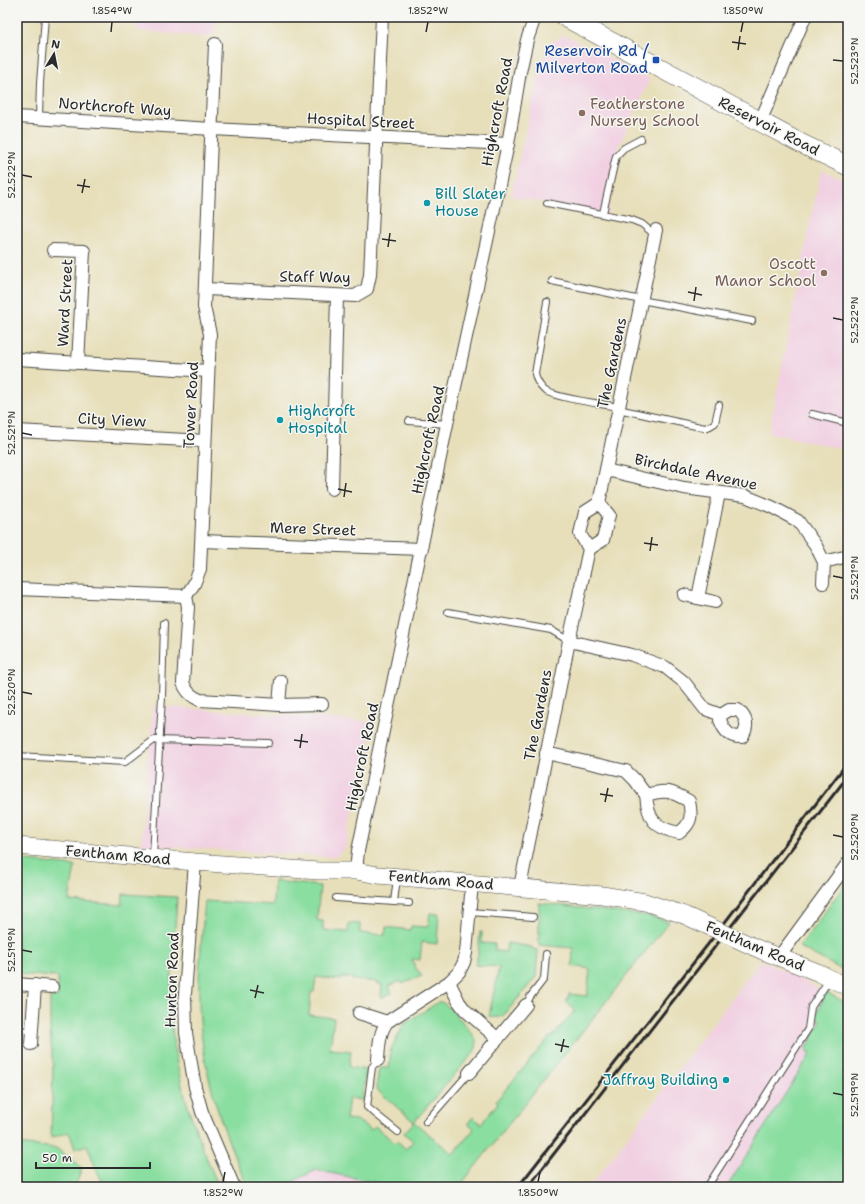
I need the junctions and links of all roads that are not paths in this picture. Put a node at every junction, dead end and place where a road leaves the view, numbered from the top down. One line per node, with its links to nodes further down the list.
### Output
1 (45, 17): 8 (lane)
2 (382, 17): 11 (street)
3 (535, 17): 13 (street, Highcroft Road)
4 (564, 17): 9 (main road, Reservoir Road)
5 (805, 17): 9 (street)
6 (216, 44): 10 (street, Tower Road)
7 (17, 117): 8 (street, Northcroft Way)
8 (39, 118): 10 (street, Northcroft Way)
9 (760, 122): 14 (main road, Reservoir Road)
10 (212, 129): 11 (street, Hospital Street); 20 (street, Tower Road)
11 (376, 138): 13 (street, Hospital Street); 21 (street, Staff Way)
12 (641, 139): 16 (lane)
13 (508, 144): 33 (street, Highcroft Road)
14 (848, 166)
15 (547, 202): 16 (lane)
16 (603, 213): 17 (lane)
17 (655, 232): 22 (street, The Gardens)
18 (53, 250): 26 (street, Ward Street)
19 (552, 281): 22 (lane)
20 (205, 289): 21 (street, Staff Way); 27 (street, Tower Road)
21 (337, 296): 37 (street)
22 (641, 300): 24 (lane); 29 (street, The Gardens)
23 (547, 302): 29 (lane)
24 (752, 321)
25 (17, 359): 26 (street)
26 (78, 363): 27 (street)
27 (208, 372): 35 (street, Tower Road)
28 (719, 405): 29 (lane)
29 (619, 408): 36 (street, The Gardens)
30 (812, 414): 32 (lane)
31 (409, 421): 33 (lane)
32 (848, 423)
33 (447, 424): 41 (street, Highcroft Road)
34 (17, 431): 35 (street, City View)
35 (205, 441): 40 (street, Tower Road)
36 (606, 470): 38 (street, Birchdale Avenue); 39 (street, The Gardens)
37 (332, 489)
38 (719, 492): 44 (street, Birchdale Avenue); 49 (street)
39 (599, 503): 42 (street); 42 (street)
40 (202, 541): 41 (street, Mere Street); 48 (street, Tower Road)
41 (422, 549): 67 (street, Highcroft Road)
42 (589, 549): 53 (street, The Gardens)
43 (844, 557): 44 (street)
44 (824, 562): 45 (street)
45 (823, 583)
46 (17, 589): 48 (street)
47 (684, 595): 49 (street)
48 (186, 596): 56 (street)
49 (698, 598): 50 (street)
50 (715, 602)
51 (448, 612): 53 (lane)
52 (164, 623): 58 (lane)
53 (569, 641): 57 (street); 60 (street, The Gardens)
54 (281, 680): 56 (street)
55 (322, 704): 56 (street)
56 (278, 705)
57 (721, 715)
58 (159, 740): 59 (lane); 61 (lane); 64 (lane)
59 (269, 743)
60 (546, 753): 62 (street); 70 (street, The Gardens)
61 (17, 756)
62 (646, 795)
63 (17, 846): 64 (street, Fentham Road)
64 (153, 858): 65 (street, Fentham Road)
65 (195, 862): 67 (street, Fentham Road); 93 (street, Hunton Road)
66 (848, 863): 77 (street)
67 (356, 871): 68 (street, Fentham Road)
68 (397, 877): 69 (street, Fentham Road); 72 (lane)
69 (472, 883): 70 (street, Fentham Road); 74 (street)
70 (520, 887): 77 (street, Fentham Road, bridge)
71 (336, 898): 72 (lane)
72 (394, 902): 73 (lane)
73 (409, 903)
74 (470, 912): 75 (lane); 79 (street)
75 (533, 917)
76 (546, 954): 84 (lane)
77 (779, 957): 78 (street, Fentham Road)
78 (830, 978): 83 (street, Fentham Road); 94 (lane)
79 (449, 982): 86 (street); 87 (street)
80 (17, 984): 81 (street)
81 (35, 985): 82 (street); 88 (street)
82 (52, 987)
83 (848, 988)
84 (526, 1005): 87 (street)
85 (359, 1013): 86 (street)
86 (387, 1022): 89 (street)
87 (498, 1039): 90 (street)
88 (31, 1044)
89 (378, 1060): 92 (lane)
90 (469, 1073): 91 (lane)
91 (426, 1122)
92 (398, 1132)
93 (234, 1187)
94 (707, 1187)

